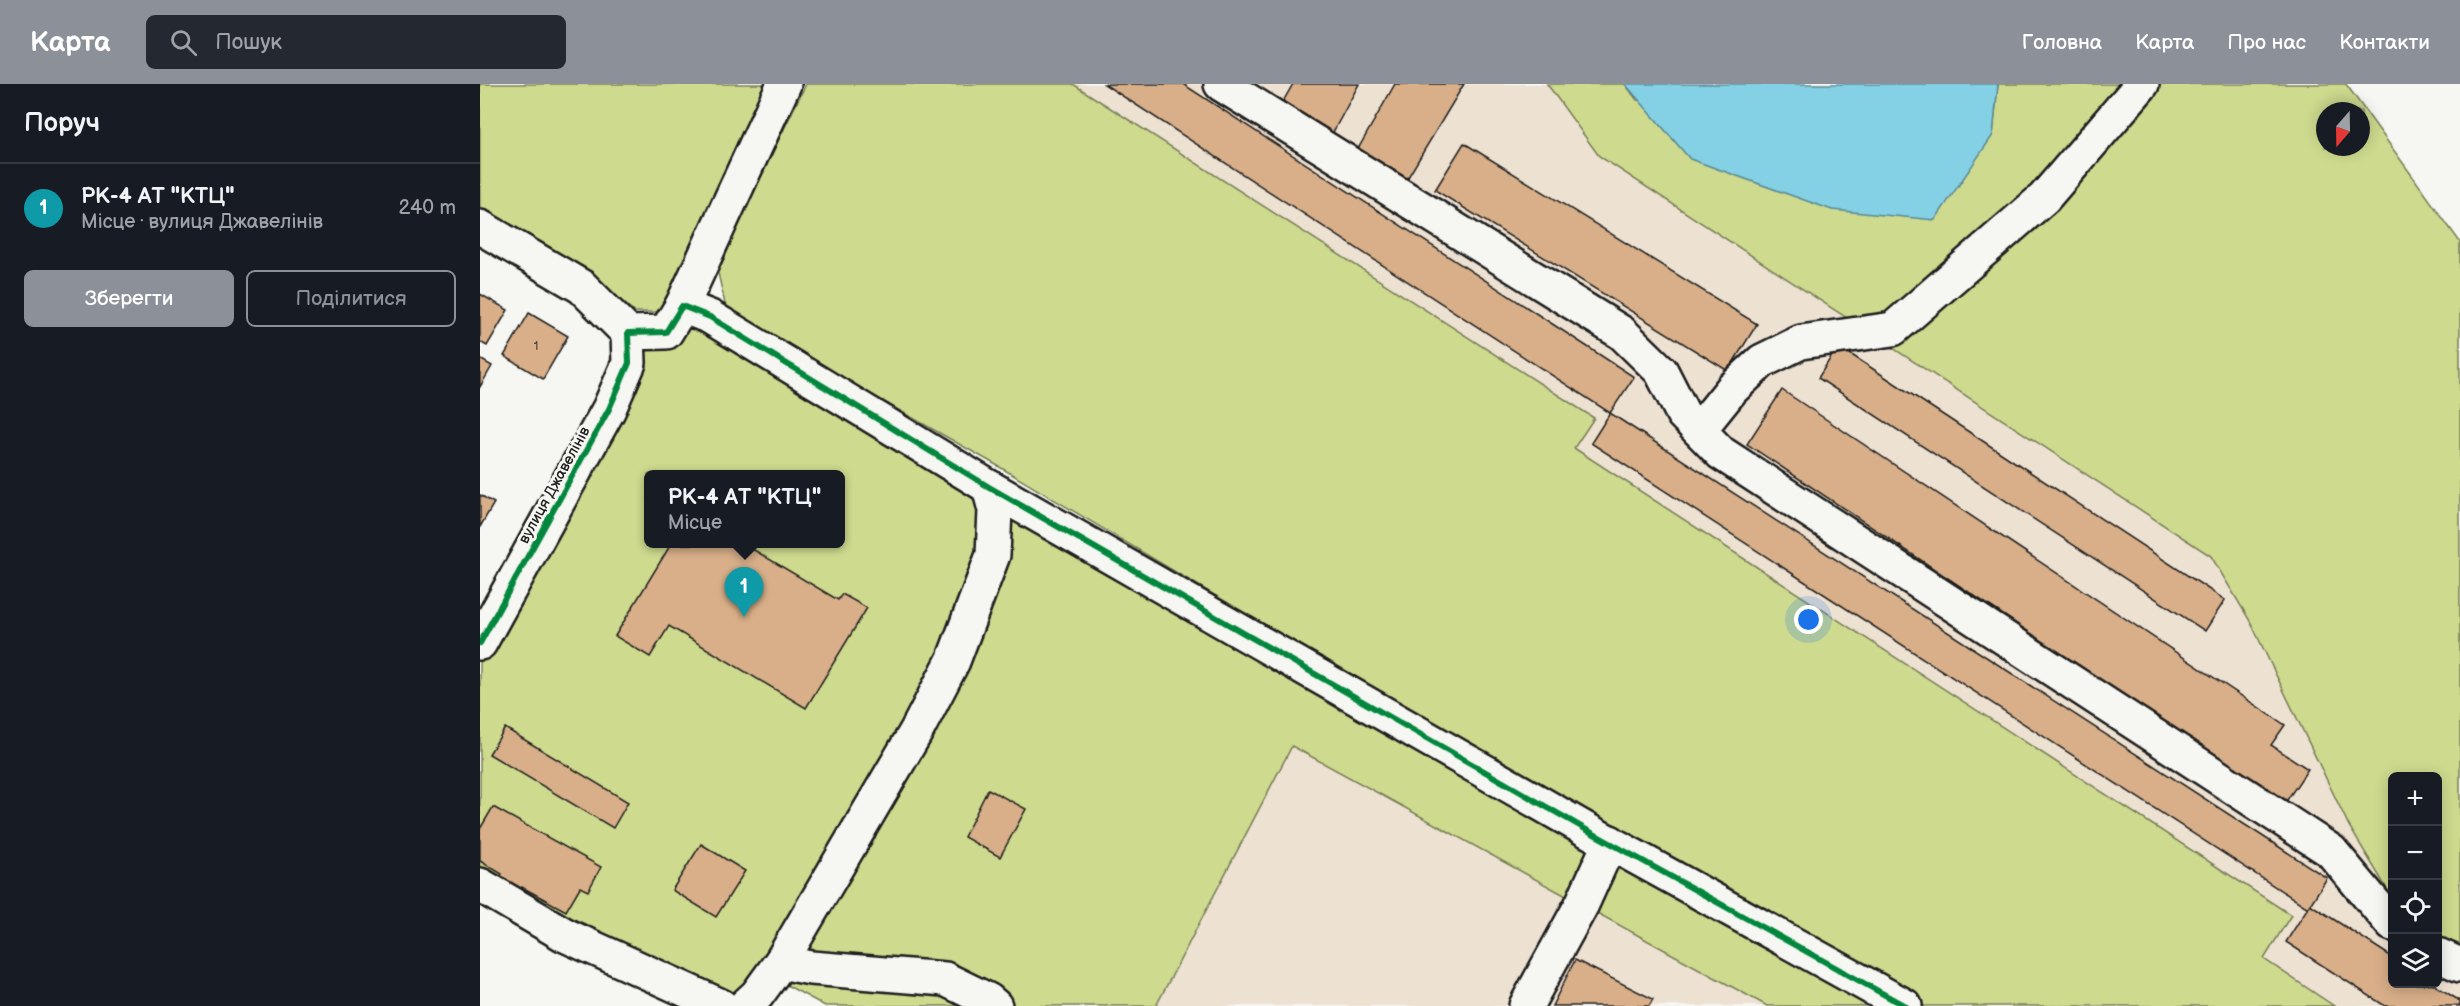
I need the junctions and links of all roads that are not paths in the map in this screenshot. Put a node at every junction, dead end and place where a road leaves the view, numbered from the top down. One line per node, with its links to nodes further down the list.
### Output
1 (784, 84): 5 (street)
2 (1221, 84): 7 (street)
3 (2142, 84): 7 (street)
4 (480, 227): 6 (street)
5 (682, 306): 6 (street); 8 (street)
6 (628, 333): 9 (street, вулиця Джавелінів)
7 (1699, 430): 12 (street)
8 (989, 487): 10 (street); 14 (street)
9 (480, 643)
10 (1610, 843): 16 (street); 20 (street)
11 (480, 885): 17 (street)
12 (2388, 919)
13 (2442, 957): 15 (street)
14 (781, 962): 18 (street); 19 (street)
15 (2460, 965)
16 (1898, 1004)
17 (721, 1006)
18 (744, 1006)
19 (995, 1006)
20 (1526, 1006)

